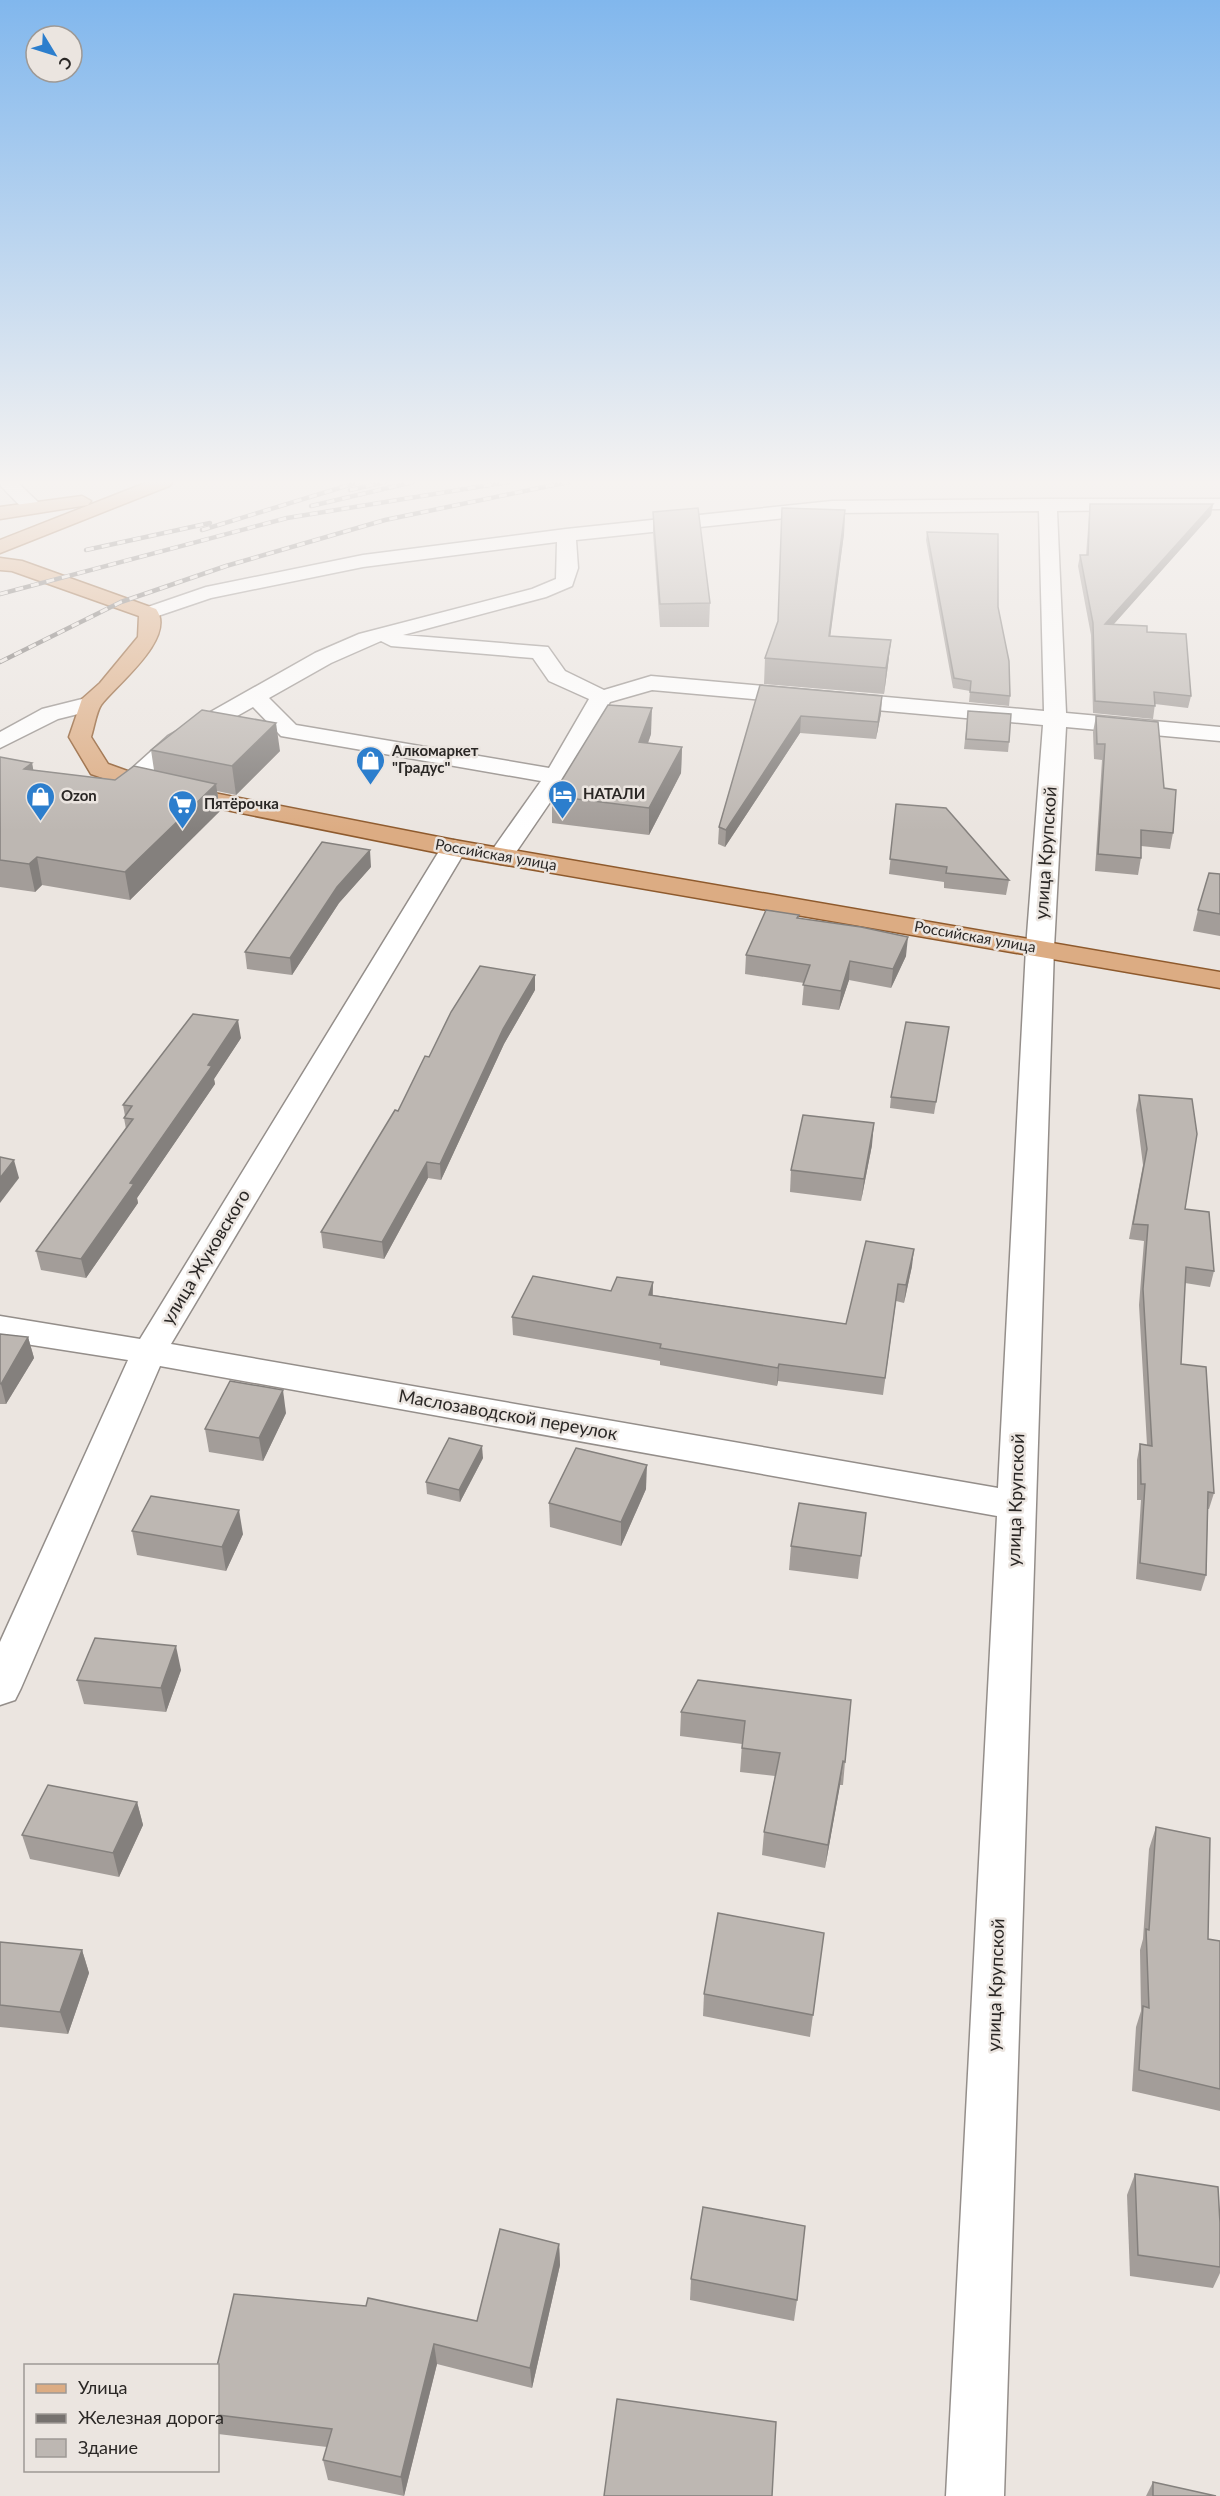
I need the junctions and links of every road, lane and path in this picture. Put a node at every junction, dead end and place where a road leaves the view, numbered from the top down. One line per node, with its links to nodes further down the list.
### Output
1 (106, 598): 5 (main road)
2 (190, 598): 5 (street)
3 (515, 598): 6 (street)
4 (1051, 598): 10 (street, улица Крупской)
5 (149, 613): 9 (main road, Российская улица)
6 (366, 638): 7 (street); 8 (street)
7 (255, 696): 13 (street); 14 (street)
8 (602, 696): 10 (street); 13 (street)
9 (90, 704): 12 (street); 14 (main road, Российская улица)
10 (1055, 720): 11 (street); 17 (street, улица Крупской)
11 (1220, 734)
12 (0, 741)
13 (556, 776): 16 (street)
14 (131, 780): 15 (main road, Российская улица)
15 (454, 848): 16 (main road, Российская улица); 20 (street, улица Жуковского)
16 (501, 856): 17 (main road, Российская улица)
17 (1040, 948): 18 (main road, Российская улица); 21 (street, улица Крупской)
18 (1220, 980)
19 (0, 1328): 20 (street, Маслозаводской переулок)
20 (149, 1352): 21 (street, Маслозаводской переулок); 22 (street, улица Жуковского)
21 (1016, 1505): 23 (street, улица Крупской)
22 (0, 1688)
23 (975, 2496)

